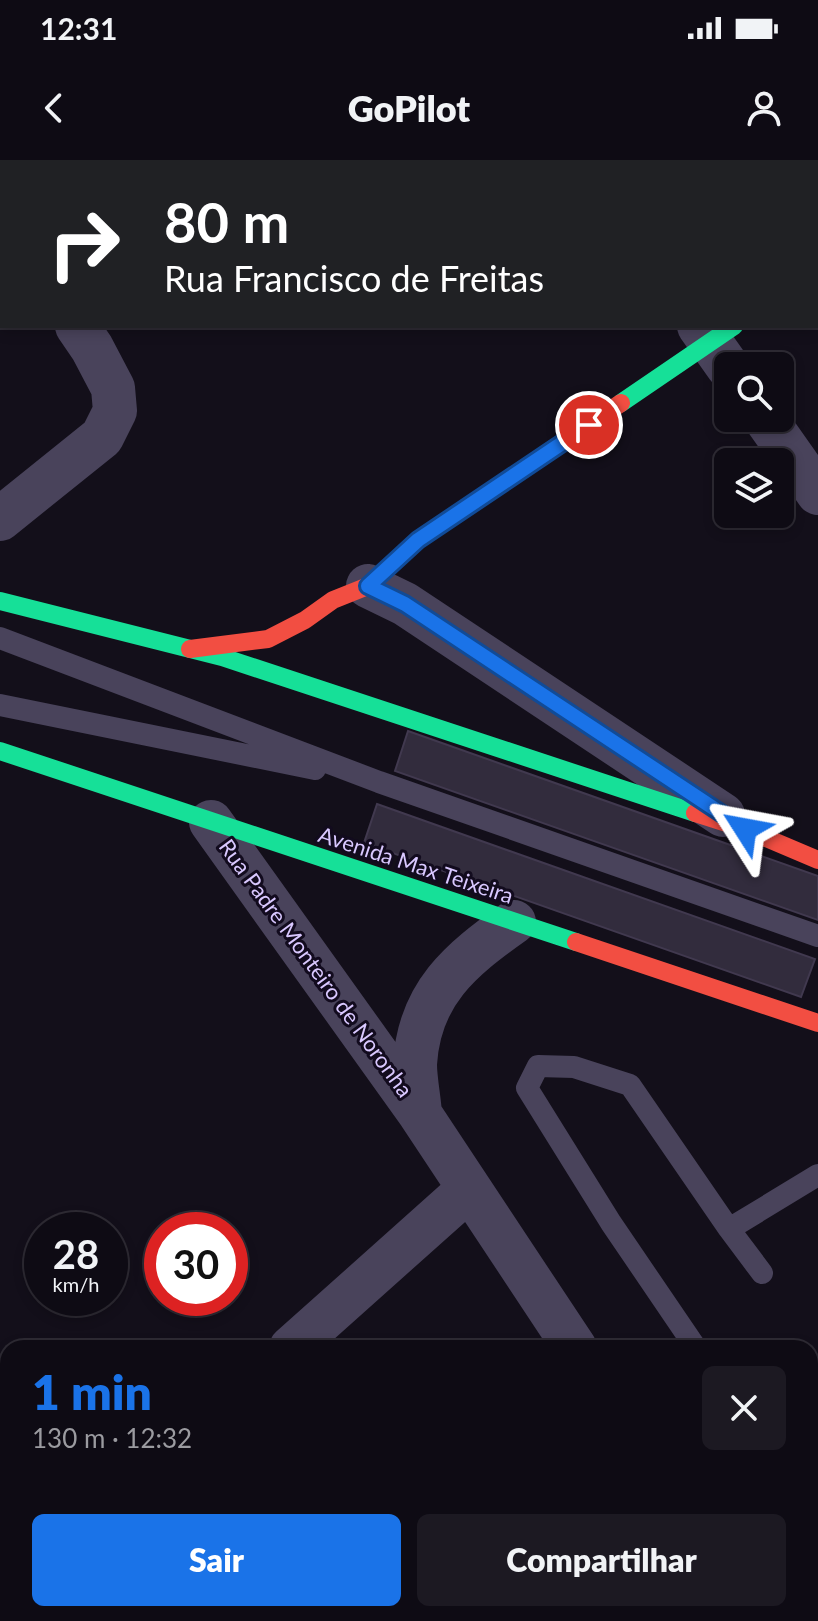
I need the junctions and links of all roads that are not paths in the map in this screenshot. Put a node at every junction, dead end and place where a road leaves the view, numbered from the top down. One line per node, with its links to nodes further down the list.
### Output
1 (78, 328): 5 (street)
2 (718, 340): 6 (main road)
3 (775, 432): 4 (street)
4 (818, 493)
5 (0, 519)
6 (368, 586): 9 (main road); 14 (street)
7 (0, 601): 9 (main road)
8 (0, 638): 12 (lane)
9 (190, 649): 14 (main road)
10 (0, 705): 12 (lane)
11 (0, 751): 13 (main road, Avenida Max Teixeira)
12 (379, 782): 17 (lane)
13 (211, 822): 16 (main road, Avenida Max Teixeira); 19 (street, Rua Padre Monteiro de Noronha)
14 (745, 829): 15 (main road)
15 (818, 860)
16 (514, 922): 18 (main road, Avenida Max Teixeira); 19 (street, Rua Padre Monteiro de Noronha)
17 (818, 936)
18 (818, 1023)
19 (420, 1114): 21 (street, Rua Padre Monteiro de Noronha)
20 (818, 1175): 22 (lane)
21 (469, 1189): 24 (street); 25 (street, Rua Padre Monteiro de Noronha)
22 (729, 1229): 23 (lane); 26 (lane)
23 (762, 1273)
24 (300, 1340)
25 (570, 1340)
26 (691, 1340)

